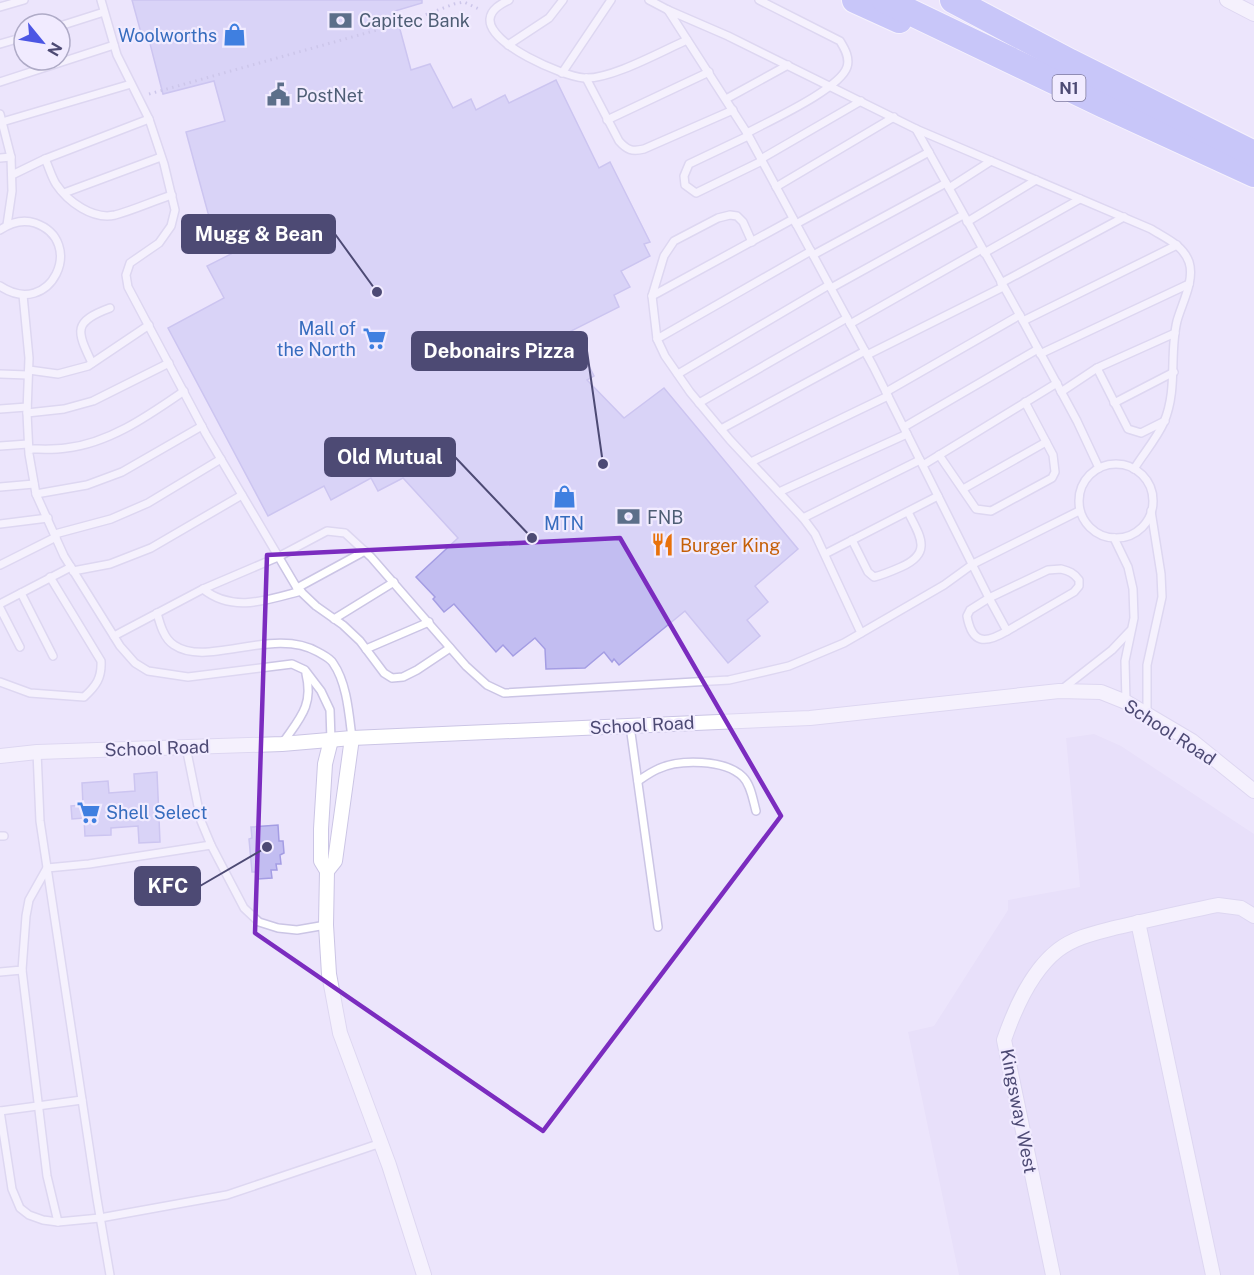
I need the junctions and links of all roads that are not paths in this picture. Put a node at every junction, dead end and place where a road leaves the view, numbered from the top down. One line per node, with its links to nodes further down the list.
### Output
1 (24, 0): 12 (lane)
2 (101, 0): 14 (lane)
3 (509, 0): 19 (lane)
4 (563, 0): 19 (lane)
5 (611, 0): 22 (lane)
6 (649, 0): 13 (lane)
7 (759, 0): 26 (lane)
8 (855, 0): 29 (highway)
9 (885, 0): 29 (highway, N1)
10 (953, 0): 39 (highway)
11 (1227, 0): 15 (street)
12 (0, 7)
13 (668, 10): 17 (lane); 20 (lane)
14 (104, 12): 16 (lane); 18 (lane)
15 (1254, 14)
16 (72, 22)
17 (687, 40): 21 (lane); 23 (lane)
18 (114, 45): 24 (lane); 25 (lane)
19 (508, 45): 22 (lane)
20 (788, 65): 26 (lane); 27 (lane)
21 (709, 72): 27 (lane); 34 (lane)
22 (562, 73): 23 (lane)
23 (586, 78): 34 (lane)
24 (0, 82)
25 (131, 84): 33 (lane); 35 (lane)
26 (831, 87): 28 (lane); 37 (lane)
27 (726, 99): 30 (lane)
28 (861, 101): 32 (lane); 44 (lane)
29 (1104, 105): 46 (highway, N1)
30 (733, 110): 34 (lane); 37 (lane)
31 (0, 114): 35 (lane)
32 (894, 117): 36 (lane); 50 (lane)
33 (148, 119): 41 (lane); 43 (lane)
34 (607, 120)
35 (2, 122): 40 (lane)
36 (916, 129): 38 (lane); 45 (lane)
37 (748, 134): 44 (lane); 44 (lane)
38 (929, 152): 49 (lane); 56 (lane)
39 (1254, 154)
40 (11, 157): 42 (lane); 47 (lane)
41 (161, 157): 51 (lane); 52 (lane)
42 (0, 158)
43 (45, 159): 47 (lane); 51 (lane)
44 (761, 160): 50 (lane)
45 (992, 161): 48 (lane); 49 (lane)
46 (1254, 174)
47 (12, 175): 58 (lane)
48 (1036, 180): 53 (lane); 57 (lane)
49 (948, 185): 54 (lane); 63 (lane)
50 (776, 187): 56 (lane)
51 (63, 194): 52 (lane)
52 (172, 195): 73 (lane)
53 (1080, 199): 55 (lane); 62 (lane)
54 (963, 214): 57 (lane); 67 (lane)
55 (1124, 217): 61 (lane); 65 (lane)
56 (795, 221): 60 (lane); 63 (lane)
57 (967, 222): 62 (lane)
58 (7, 225): 59 (lane); 68 (lane)
59 (0, 230)
60 (752, 242): 69 (lane); 69 (lane)
61 (1177, 245): 64 (lane); 71 (lane)
62 (983, 251): 65 (lane); 72 (lane)
63 (812, 253): 67 (lane); 75 (lane)
64 (1189, 284): 74 (lane); 76 (lane)
65 (1002, 285): 71 (lane); 77 (lane)
66 (0, 286): 68 (lane)
67 (830, 286): 72 (lane); 84 (lane)
68 (23, 295): 81 (lane)
69 (652, 296): 75 (lane)
70 (110, 308): 78 (lane)
71 (1021, 318): 76 (lane); 88 (lane)
72 (848, 321): 77 (lane); 91 (lane)
73 (149, 325): 78 (lane); 79 (lane)
74 (1175, 333): 80 (lane); 82 (lane)
75 (657, 339): 84 (lane)
76 (1039, 351): 85 (lane); 97 (lane)
77 (866, 353): 88 (lane); 96 (lane)
78 (92, 363): 81 (lane)
79 (169, 363): 86 (lane); 93 (lane)
80 (1097, 368): 87 (lane); 90 (lane)
81 (29, 372): 83 (lane); 93 (lane)
82 (1174, 372): 90 (lane); 94 (lane)
83 (0, 374)
84 (678, 374): 91 (lane)
85 (1057, 383): 87 (lane); 89 (lane)
86 (184, 391): 95 (lane); 99 (lane)
87 (1061, 392): 105 (lane)
88 (887, 394): 97 (lane); 103 (lane)
89 (1025, 402): 98 (lane); 101 (lane)
90 (1114, 402): 94 (lane)
91 (699, 403): 96 (lane)
92 (0, 410): 93 (lane)
93 (27, 410): 99 (lane)
94 (1165, 421): 106 (lane)
95 (202, 426): 102 (lane); 111 (lane)
96 (721, 429): 103 (lane)
97 (906, 431): 104 (lane); 110 (lane)
98 (1046, 441): 109 (lane); 109 (lane)
99 (29, 446): 100 (lane); 107 (lane)
100 (0, 447)
101 (939, 455): 104 (lane); 109 (lane)
102 (221, 459): 112 (lane); 120 (lane)
103 (751, 462): 110 (lane)
104 (922, 462): 113 (lane); 118 (lane)
105 (1099, 468): 106 (lane); 116 (lane)
106 (1134, 469): 114 (lane)
107 (34, 484): 108 (lane); 111 (lane)
108 (0, 487)
109 (963, 489)
110 (779, 492): 118 (lane)
111 (36, 494): 117 (lane)
112 (242, 495): 125 (lane); 128 (lane)
113 (938, 496): 115 (lane); 127 (lane)
114 (1151, 511): 121 (lane); 151 (lane)
115 (908, 512): 122 (lane); 122 (lane)
116 (1080, 512): 121 (lane); 127 (lane)
117 (48, 518): 119 (lane); 120 (lane)
118 (803, 518): 124 (lane)
119 (0, 524)
120 (56, 535): 126 (lane); 128 (lane)
121 (1114, 538): 139 (lane)
122 (852, 540): 124 (lane)
123 (365, 551): 125 (lane); 130 (lane); 132 (lane)
124 (825, 554): 141 (lane)
125 (278, 556): 131 (lane); 132 (lane)
126 (0, 564)
127 (973, 564): 134 (lane); 141 (lane)
128 (72, 569): 129 (lane); 142 (lane)
129 (50, 577): 133 (lane); 148 (lane)
130 (394, 582): 137 (lane); 138 (lane)
131 (203, 589): 132 (lane); 136 (lane)
132 (299, 589): 137 (lane)
133 (21, 593): 135 (lane); 146 (lane)
134 (989, 598): 140 (lane); 140 (lane); 140 (lane)
135 (0, 606): 143 (lane)
136 (157, 613): 142 (lane); 153 (lane)
137 (334, 619): 145 (lane)
138 (429, 622): 144 (lane); 145 (lane)
139 (1131, 630): 149 (lane); 150 (lane)
140 (1007, 631)
141 (861, 633): 144 (lane)
142 (114, 636): 147 (lane)
143 (20, 647)
144 (450, 648): 145 (lane)
145 (366, 649)
146 (53, 656)
147 (305, 670): 154 (lane); 155 (lane)
148 (0, 682)
149 (1059, 692): 150 (street, School Road); 152 (street, School Road)
150 (1126, 702): 151 (street, School Road)
151 (1146, 714): 160 (street, School Road)
152 (630, 726): 153 (street, School Road); 159 (lane)
153 (352, 738): 154 (street, School Road); 164 (street)
154 (331, 740): 155 (street, School Road); 164 (street)
155 (282, 744): 156 (street, School Road)
156 (186, 747): 157 (street, School Road); 162 (lane)
157 (37, 752): 158 (street, School Road); 163 (lane)
158 (0, 756)
159 (638, 781): 161 (lane); 168 (lane)
160 (1254, 791)
161 (756, 811)
162 (211, 844): 163 (lane); 167 (lane)
163 (47, 868): 169 (lane); 171 (lane)
164 (327, 871): 167 (street)
165 (1254, 916): 166 (street, Kingsway West)
166 (1138, 922): 179 (street, Kingsway West); 180 (street)
167 (326, 925): 174 (street)
168 (658, 927)
169 (22, 970): 170 (lane); 172 (lane)
170 (0, 972)
171 (82, 1100): 172 (lane); 175 (lane)
172 (40, 1107): 173 (lane); 176 (lane)
173 (0, 1111): 176 (lane)
174 (381, 1143): 175 (lane); 178 (street)
175 (100, 1218): 176 (lane); 177 (lane)
176 (58, 1222)
177 (110, 1275)
178 (424, 1275)
179 (1053, 1275)
180 (1213, 1275)

